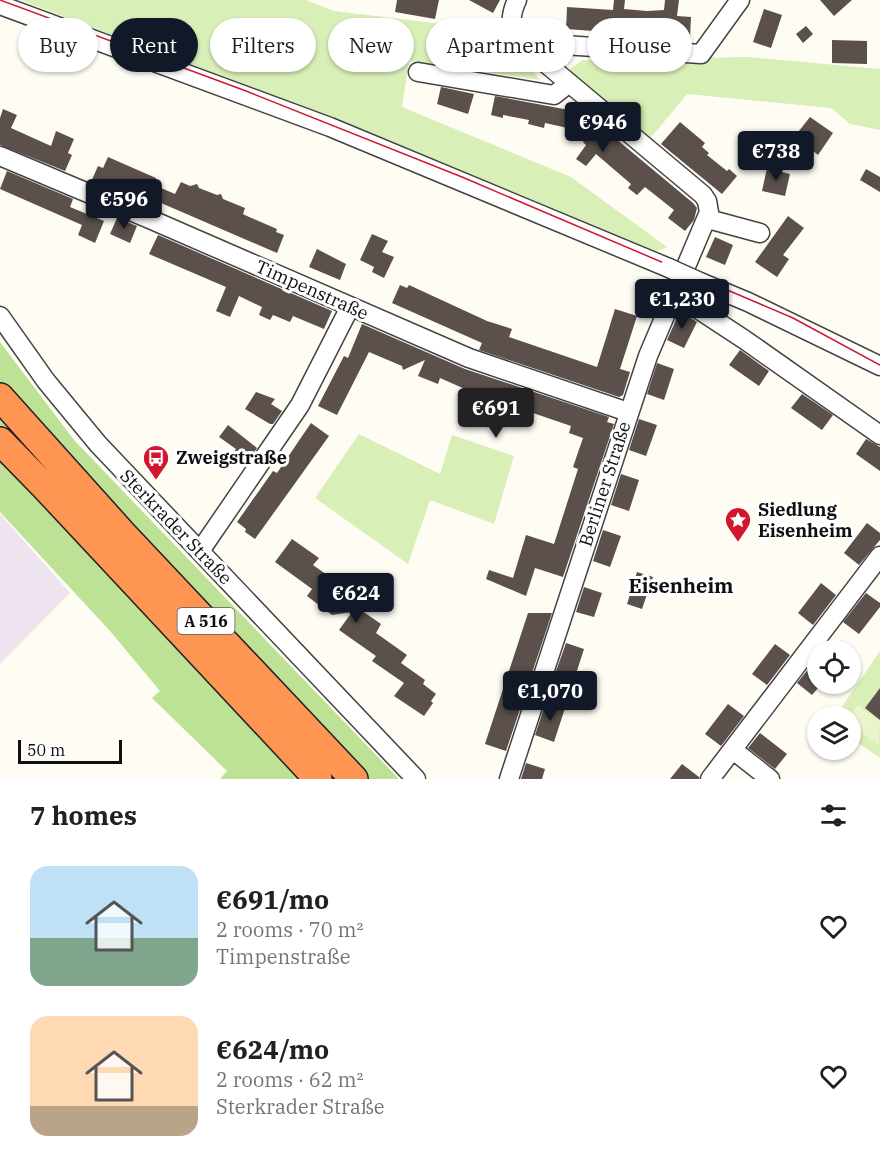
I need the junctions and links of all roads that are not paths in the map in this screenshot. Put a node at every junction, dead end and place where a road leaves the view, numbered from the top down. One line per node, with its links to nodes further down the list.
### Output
1 (517, 0): 4 (street)
2 (741, 0): 5 (street)
3 (0, 5): 15 (street, bridge)
4 (511, 18)
5 (575, 46)
6 (418, 72): 8 (street)
7 (553, 72): 8 (street)
8 (568, 84): 10 (street)
9 (0, 156): 13 (street, Timpenstraße)
10 (708, 219): 11 (street); 12 (street, Berliner Straße)
11 (760, 233)
12 (675, 294): 17 (street, Berliner Straße); 19 (street)
13 (350, 307): 17 (street, Timpenstraße); 22 (street)
14 (0, 316): 22 (street, Sterkrader Straße)
15 (880, 371)
16 (0, 397): 26 (highway, A 516)
17 (628, 412): 28 (street, Berliner Straße)
18 (0, 433): 21 (highway, A 516)
19 (880, 435)
20 (0, 441): 21 (highway)
21 (44, 486): 25 (highway, A 516)
22 (200, 551): 27 (street, Sterkrader Straße)
23 (880, 556): 24 (street)
24 (733, 750): 29 (street); 30 (street)
25 (318, 779)
26 (354, 779)
27 (416, 779)
28 (509, 779)
29 (710, 779)
30 (770, 779)

